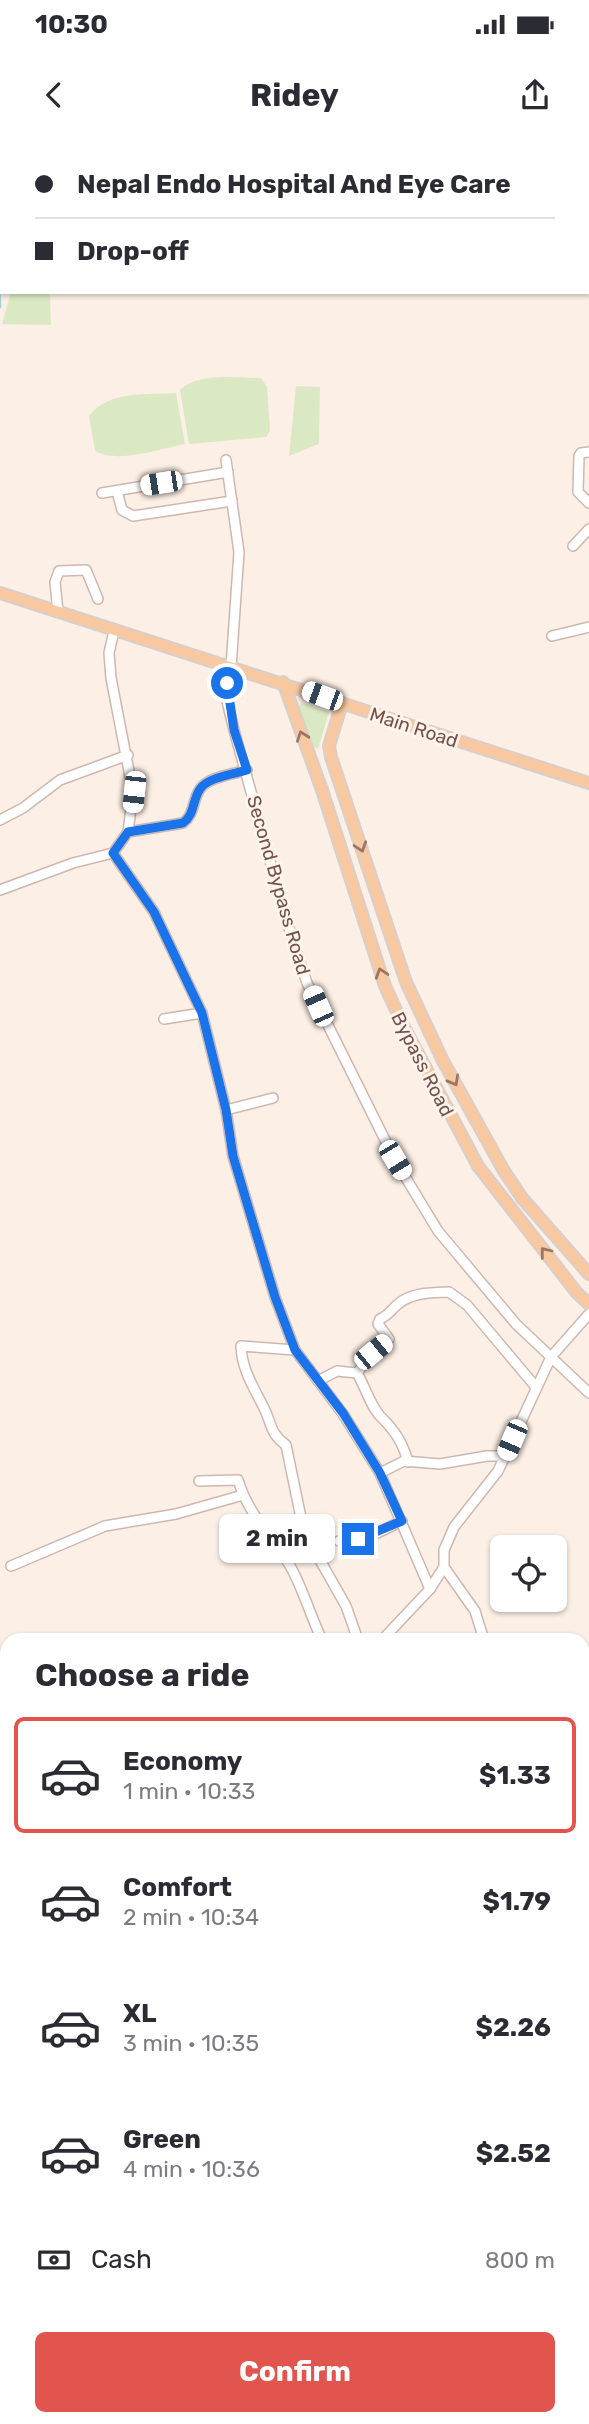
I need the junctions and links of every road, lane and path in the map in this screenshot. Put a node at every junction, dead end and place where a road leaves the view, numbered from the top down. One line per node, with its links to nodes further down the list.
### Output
1 (589, 452): 3 (street)
2 (226, 460): 5 (street, Second Bypass Road)
3 (578, 469): 4 (street); 9 (street)
4 (589, 471)
5 (228, 472): 6 (street); 8 (street, Second Bypass Road)
6 (117, 491): 7 (street); 8 (street)
7 (102, 493)
8 (232, 501): 18 (street, Second Bypass Road)
9 (589, 503)
10 (589, 529): 11 (street)
11 (573, 546)
12 (0, 593): 14 (main road, Main Road)
13 (98, 598): 14 (street)
14 (58, 612): 16 (main road, Main Road)
15 (589, 627): 17 (street)
16 (114, 631): 18 (main road, Main Road); 21 (street)
17 (552, 636)
18 (228, 666): 19 (main road, Main Road); 22 (street, Second Bypass Road)
19 (283, 682): 20 (main road, Main Road); 25 (main road, Bypass Road, one-way to 19)
20 (342, 703): 23 (main road, Bypass Road); 24 (main road, Main Road)
21 (128, 755): 26 (street); 27 (street)
22 (247, 770): 27 (street); 40 (street, Second Bypass Road)
23 (340, 782): 25 (main road); 32 (main road, Bypass Road, one-way to 32)
24 (589, 783)
25 (322, 790): 33 (main road, Bypass Road, one-way to 25)
26 (0, 820)
27 (128, 832): 28 (street)
28 (113, 853): 29 (street); 30 (street)
29 (0, 890)
30 (202, 1013): 31 (street); 35 (street)
31 (164, 1019)
32 (443, 1061): 33 (main road); 36 (main road, Bypass Road, one-way to 36)
33 (425, 1070): 37 (main road, Bypass Road, one-way to 33)
34 (273, 1098): 35 (street)
35 (226, 1110): 39 (street)
36 (589, 1274)
37 (589, 1304)
38 (589, 1314): 40 (street)
39 (295, 1350): 42 (street); 56 (street)
40 (551, 1357): 43 (street); 44 (street, Second Bypass Road)
41 (357, 1373): 42 (street); 43 (street); 46 (street)
42 (318, 1381): 47 (street)
43 (535, 1386): 45 (street)
44 (589, 1393)
45 (505, 1457): 46 (street); 53 (street)
46 (408, 1462): 47 (street)
47 (380, 1473): 50 (street)
48 (199, 1481): 49 (street)
49 (243, 1495): 52 (street); 55 (street)
50 (402, 1521): 51 (street); 54 (street)
51 (339, 1541)
52 (11, 1566)
53 (444, 1567): 54 (street); 58 (street)
54 (430, 1589): 57 (street)
55 (319, 1633)
56 (356, 1633)
57 (389, 1633)
58 (482, 1633)

